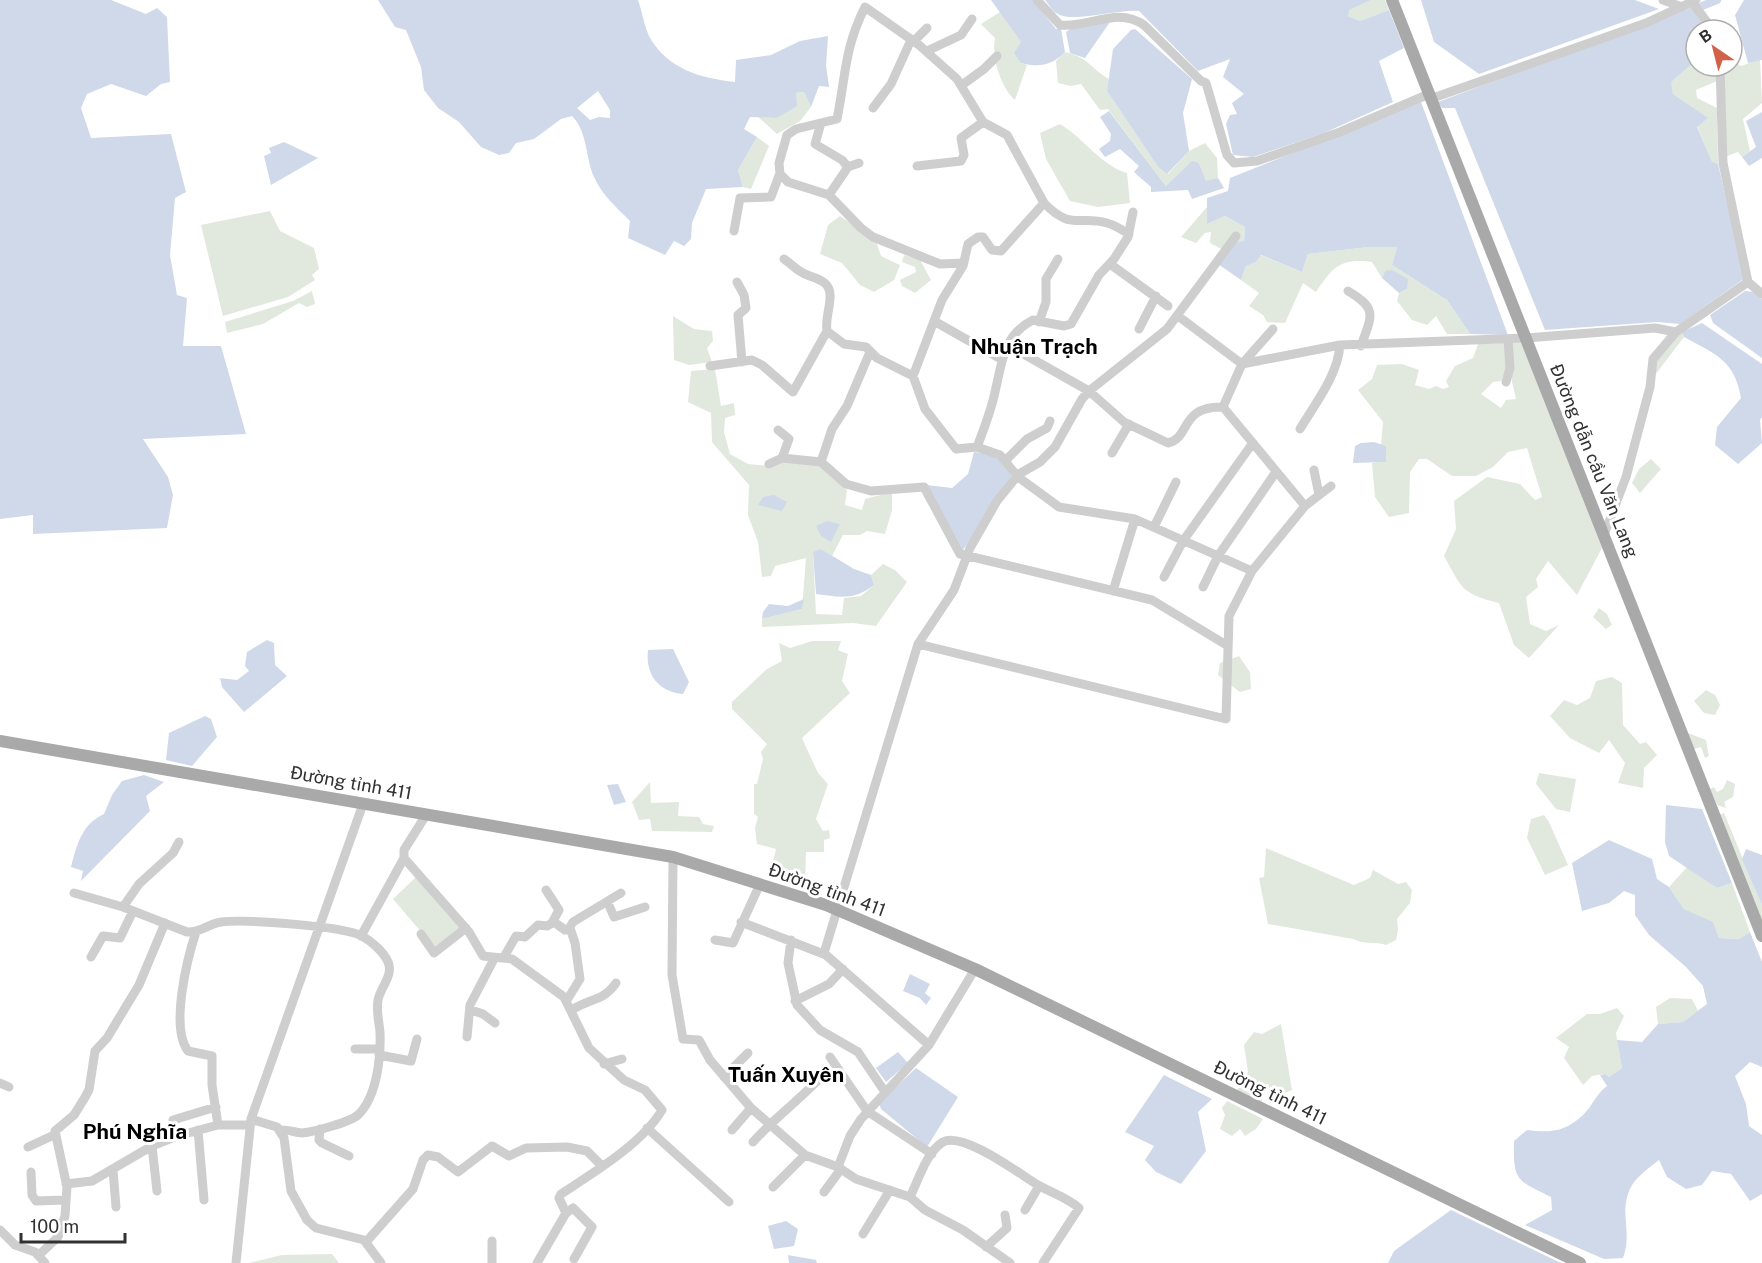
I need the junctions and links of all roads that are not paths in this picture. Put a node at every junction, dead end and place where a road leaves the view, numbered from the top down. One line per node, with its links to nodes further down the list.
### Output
1 (1037, 0): 14 (street)
2 (1392, 0): 14 (main road, Đường dẫn cầu Văn Lang)
3 (1663, 0): 5 (street)
4 (1694, 1): 5 (street); 6 (street)
5 (1682, 7): 14 (street)
6 (1705, 18)
7 (972, 19): 10 (street)
8 (927, 28): 9 (street)
9 (913, 41): 10 (street); 15 (street); 17 (street)
10 (927, 51): 13 (street)
11 (997, 56): 13 (street)
12 (1720, 78): 33 (street)
13 (962, 85): 16 (street)
14 (1429, 96): 45 (main road, Đường dẫn cầu Văn Lang)
15 (873, 108)
16 (983, 122): 19 (street); 23 (street)
17 (821, 123): 20 (street); 21 (street)
18 (859, 163): 20 (street)
19 (917, 166)
20 (848, 167): 22 (street)
21 (780, 173): 22 (street); 25 (street)
22 (830, 195): 30 (street)
23 (1044, 203): 26 (street); 30 (street)
24 (1133, 212): 26 (street)
25 (734, 231)
26 (1129, 234): 31 (street)
27 (1236, 236): 38 (street)
28 (784, 259): 43 (street)
29 (1058, 259): 40 (street)
30 (964, 263): 39 (street)
31 (1110, 264): 36 (street); 40 (street)
32 (737, 282): 52 (street)
33 (1748, 282): 35 (street); 44 (street)
34 (1348, 291): 48 (street)
35 (1762, 294)
36 (1156, 296): 37 (street); 41 (street)
37 (1168, 306)
38 (1178, 316): 53 (street); 57 (street)
39 (934, 321): 51 (street); 55 (street)
40 (1039, 322): 49 (street)
41 (1139, 328)
42 (1273, 329): 53 (street)
43 (827, 331): 50 (street); 52 (street)
44 (1676, 332): 45 (street); 79 (street)
45 (1526, 338): 46 (street); 79 (main road, Đường dẫn cầu Văn Lang)
46 (1508, 339): 48 (street); 56 (street)
47 (1340, 345): 48 (street); 53 (street); 61 (street)
48 (1361, 346)
49 (1006, 347): 51 (street); 57 (street)
50 (870, 352): 55 (street); 68 (street)
51 (1001, 359): 64 (street)
52 (742, 362): 54 (street)
53 (1242, 364): 58 (street)
54 (710, 366)
55 (913, 376): 64 (street)
56 (1506, 382)
57 (1089, 391): 60 (street); 72 (street)
58 (1223, 407): 60 (street); 63 (street)
59 (1050, 421): 67 (street)
60 (1129, 424): 65 (street)
61 (1300, 429)
62 (778, 430): 66 (street)
63 (1252, 444): 71 (street); 80 (street)
64 (977, 447): 67 (street)
65 (1112, 453)
66 (782, 458): 68 (street); 69 (street)
67 (1006, 460): 72 (street)
68 (821, 462): 82 (street)
69 (769, 464)
70 (1314, 470): 75 (street)
71 (1276, 472): 76 (street); 81 (street)
72 (1017, 477): 77 (street); 82 (street)
73 (1176, 482): 78 (street)
74 (1331, 486): 75 (street)
75 (1319, 495): 76 (street)
76 (1305, 506): 83 (street)
77 (1135, 519): 78 (street); 86 (street)
78 (1154, 527): 80 (street)
79 (1604, 535): 113 (main road, Đường dẫn cầu Văn Lang)
80 (1183, 541): 81 (street); 84 (street)
81 (1218, 556): 83 (street); 85 (street)
82 (967, 557): 86 (street); 87 (street)
83 (1252, 571): 88 (street)
84 (1164, 577)
85 (1203, 587)
86 (1113, 591): 88 (street)
87 (918, 644): 88 (street); 102 (street)
88 (1228, 646)
89 (0, 741): 90 (main road, Đường tỉnh 411)
90 (363, 804): 91 (main road, Đường tỉnh 411); 107 (street)
91 (426, 815): 93 (main road, Đường tỉnh 411); 94 (street)
92 (179, 842): 100 (street)
93 (674, 857): 95 (main road, Đường tỉnh 411); 137 (street)
94 (404, 858): 109 (street); 112 (street)
95 (760, 884): 102 (main road, Đường tỉnh 411); 104 (street)
96 (546, 890): 106 (street)
97 (621, 893): 99 (street)
98 (78, 894): 100 (street)
99 (608, 903): 101 (street); 108 (street)
100 (123, 907): 103 (street)
101 (645, 907)
102 (837, 910): 116 (street); 120 (main road, Đường tỉnh 411)
103 (133, 911): 105 (street); 117 (street)
104 (741, 922): 114 (street); 115 (street)
105 (165, 923): 110 (street); 151 (street)
106 (552, 923): 108 (street); 118 (street)
107 (321, 926): 110 (street); 112 (street); 143 (street)
108 (570, 927): 122 (street)
109 (466, 928): 111 (street); 118 (street)
110 (195, 933): 139 (street)
111 (421, 934)
112 (361, 936): 131 (street)
113 (1762, 936)
114 (715, 940)
115 (791, 940): 116 (street); 123 (street)
116 (824, 953): 119 (street)
117 (91, 957)
118 (499, 958): 122 (street); 124 (street)
119 (843, 969): 123 (street); 129 (street)
120 (975, 969): 129 (street); 189 (main road, Đường tỉnh 411)
121 (616, 983): 125 (street)
122 (567, 1000): 125 (street)
123 (795, 1001): 138 (street)
124 (471, 1010): 126 (street); 127 (street)
125 (572, 1010): 135 (street)
126 (495, 1023)
127 (467, 1037)
128 (417, 1039): 131 (street)
129 (929, 1045): 138 (street)
130 (355, 1049): 131 (street)
131 (379, 1052): 147 (street)
132 (748, 1053): 137 (street)
133 (830, 1057): 141 (street)
134 (621, 1059): 135 (street)
135 (604, 1064): 146 (street)
136 (825, 1073): 144 (street)
137 (724, 1077): 140 (street)
138 (885, 1092): 141 (street)
139 (216, 1107): 142 (street); 145 (street)
140 (751, 1108): 144 (street); 150 (street)
141 (867, 1111): 155 (street); 159 (street)
142 (173, 1119)
143 (251, 1122): 145 (street); 149 (street); 183 (street)
144 (769, 1123): 152 (street); 156 (street)
145 (218, 1125): 148 (street)
146 (647, 1128): 158 (street); 171 (street)
147 (320, 1129): 149 (street); 157 (street)
148 (198, 1130): 153 (street); 170 (street)
149 (280, 1130): 179 (street)
150 (732, 1130)
151 (54, 1135): 154 (street); 162 (street)
152 (753, 1142)
153 (152, 1146): 160 (street); 166 (street)
154 (28, 1147)
155 (932, 1154): 163 (street); 168 (street)
156 (805, 1155): 159 (street); 164 (street)
157 (350, 1156)
158 (602, 1166): 174 (street); 179 (street)
159 (840, 1168): 165 (street); 167 (street)
160 (113, 1170): 162 (street); 172 (street)
161 (31, 1172): 169 (street)
162 (66, 1185): 169 (street)
163 (1039, 1186): 173 (street); 188 (street)
164 (773, 1188)
165 (890, 1190): 168 (street); 177 (street)
166 (157, 1191)
167 (824, 1192)
168 (910, 1197): 180 (street)
169 (65, 1200): 181 (street)
170 (204, 1200)
171 (729, 1202)
172 (116, 1207)
173 (1025, 1210)
174 (566, 1212): 182 (street); 186 (street)
175 (1005, 1215): 180 (street)
176 (0, 1230): 181 (street)
177 (863, 1234)
178 (492, 1241): 185 (street)
179 (366, 1242): 184 (street)
180 (986, 1247): 187 (street)
181 (42, 1259)
182 (574, 1259)
183 (236, 1263)
184 (381, 1263)
185 (492, 1263)
186 (537, 1263)
187 (1009, 1263)
188 (1043, 1263)
189 (1580, 1263)

